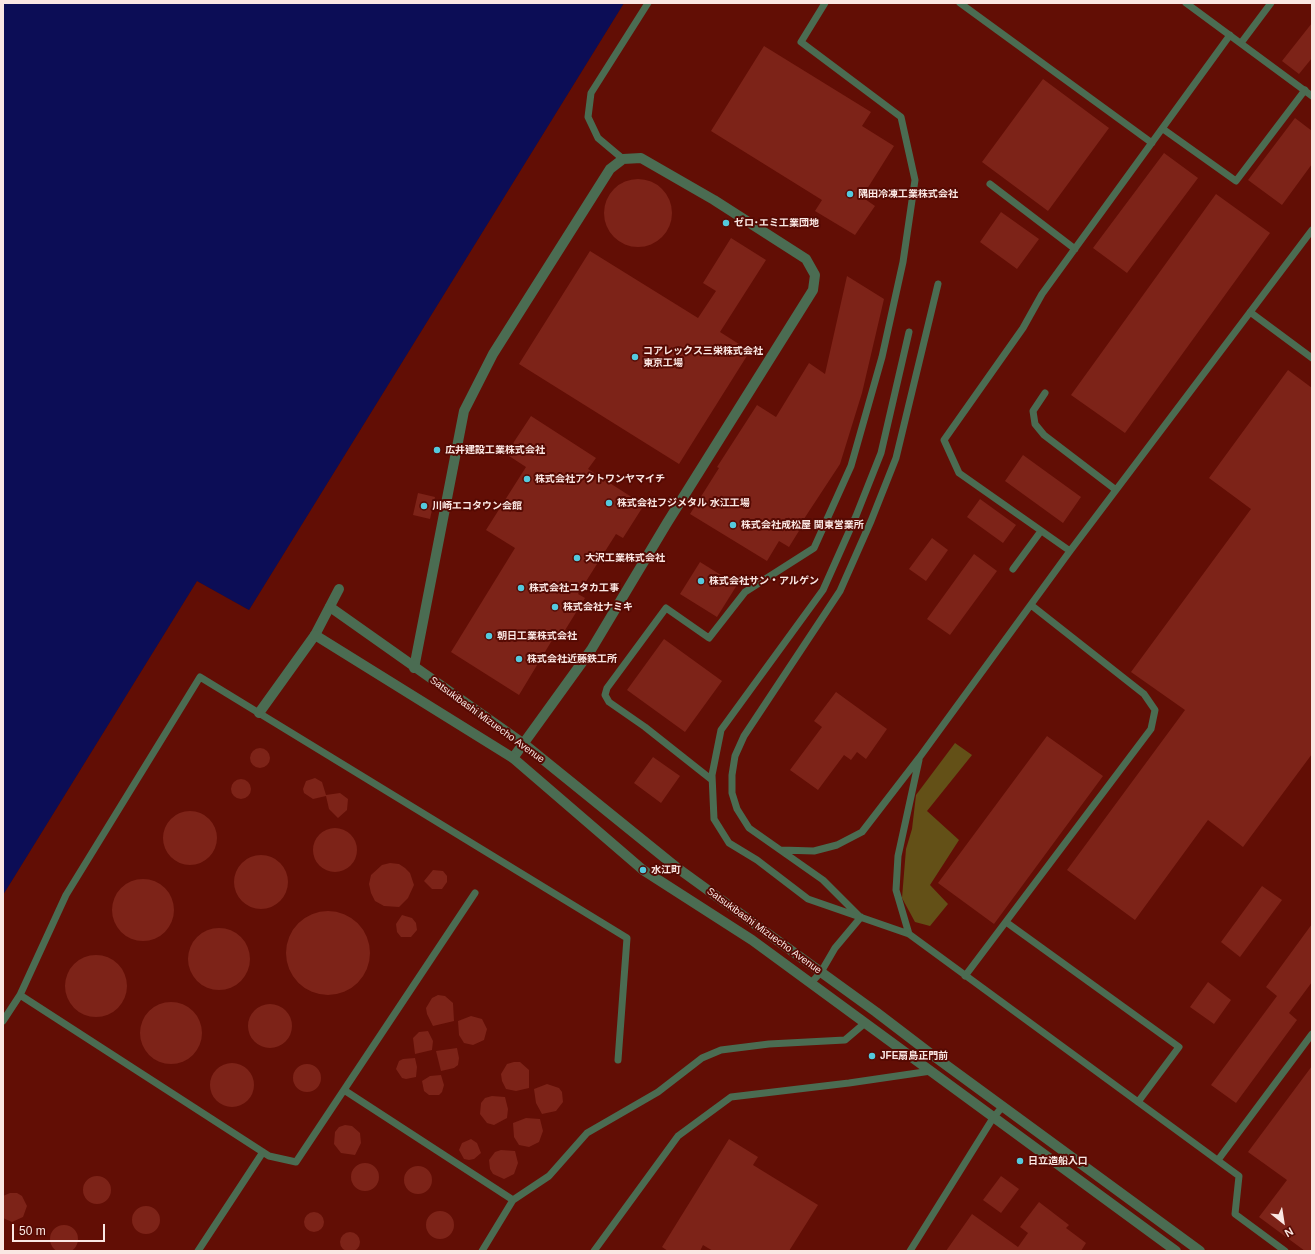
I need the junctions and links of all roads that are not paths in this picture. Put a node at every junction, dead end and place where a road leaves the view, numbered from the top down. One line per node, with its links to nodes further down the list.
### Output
1 (648, 3): 12 (lane)
2 (825, 3): 34 (lane)
3 (960, 3): 11 (lane)
4 (1186, 3): 6 (lane)
5 (1271, 3): 7 (lane)
6 (1230, 35): 7 (lane); 10 (lane)
7 (1241, 44): 8 (lane)
8 (1305, 90): 9 (lane); 10 (lane)
9 (1312, 96)
10 (1163, 128): 11 (lane)
11 (1152, 142): 15 (lane)
12 (623, 159): 29 (street); 31 (street)
13 (990, 184): 15 (lane)
14 (1312, 230): 17 (lane)
15 (1075, 249): 22 (lane)
16 (938, 284): 35 (lane)
17 (1250, 312): 19 (lane); 21 (lane)
18 (909, 332): 34 (lane)
19 (1312, 358)
20 (1045, 393): 21 (lane)
21 (1116, 490): 23 (lane)
22 (1041, 530): 23 (lane); 24 (lane)
23 (1070, 551): 26 (lane)
24 (1013, 569)
25 (339, 589): 27 (street)
26 (1031, 605): 33 (lane); 38 (lane)
27 (330, 607): 28 (street); 29 (street, Satsukibashi Mizuecho Avenue)
28 (315, 635): 30 (street); 32 (street, Satsukibashi Mizuecho Avenue)
29 (414, 668): 31 (street, Satsukibashi Mizuecho Avenue)
30 (259, 713): 43 (lane); 47 (lane)
31 (524, 744): 32 (street); 40 (street, Satsukibashi Mizuecho Avenue)
32 (513, 758): 42 (street, Satsukibashi Mizuecho Avenue)
33 (919, 758): 35 (lane); 39 (lane)
34 (712, 780): 37 (lane)
35 (781, 850): 37 (lane)
36 (475, 893): 49 (lane)
37 (861, 917): 39 (lane); 40 (lane)
38 (1006, 922): 41 (lane); 50 (lane)
39 (909, 934): 41 (lane)
40 (821, 972): 42 (lane); 51 (street, Satsukibashi Mizuecho Avenue)
41 (966, 976): 50 (lane)
42 (811, 983): 45 (street, Satsukibashi Mizuecho Avenue)
43 (20, 995): 44 (lane); 53 (lane)
44 (3, 1021)
45 (865, 1023): 48 (street, Satsukibashi Mizuecho Avenue); 55 (lane)
46 (1312, 1034): 54 (lane)
47 (618, 1060)
48 (931, 1071): 52 (street, Satsukibashi Mizuecho Avenue); 58 (lane)
49 (344, 1090): 53 (lane); 55 (lane)
50 (1138, 1102): 54 (lane)
51 (1003, 1106): 52 (lane); 61 (street, Satsukibashi Mizuecho Avenue)
52 (993, 1118): 59 (lane); 60 (street, Satsukibashi Mizuecho Avenue)
53 (263, 1152): 56 (lane)
54 (1218, 1160): 62 (lane)
55 (513, 1200): 57 (lane)
56 (198, 1251)
57 (482, 1251)
58 (594, 1251)
59 (910, 1251)
60 (1176, 1251)
61 (1200, 1251)
62 (1285, 1251)

